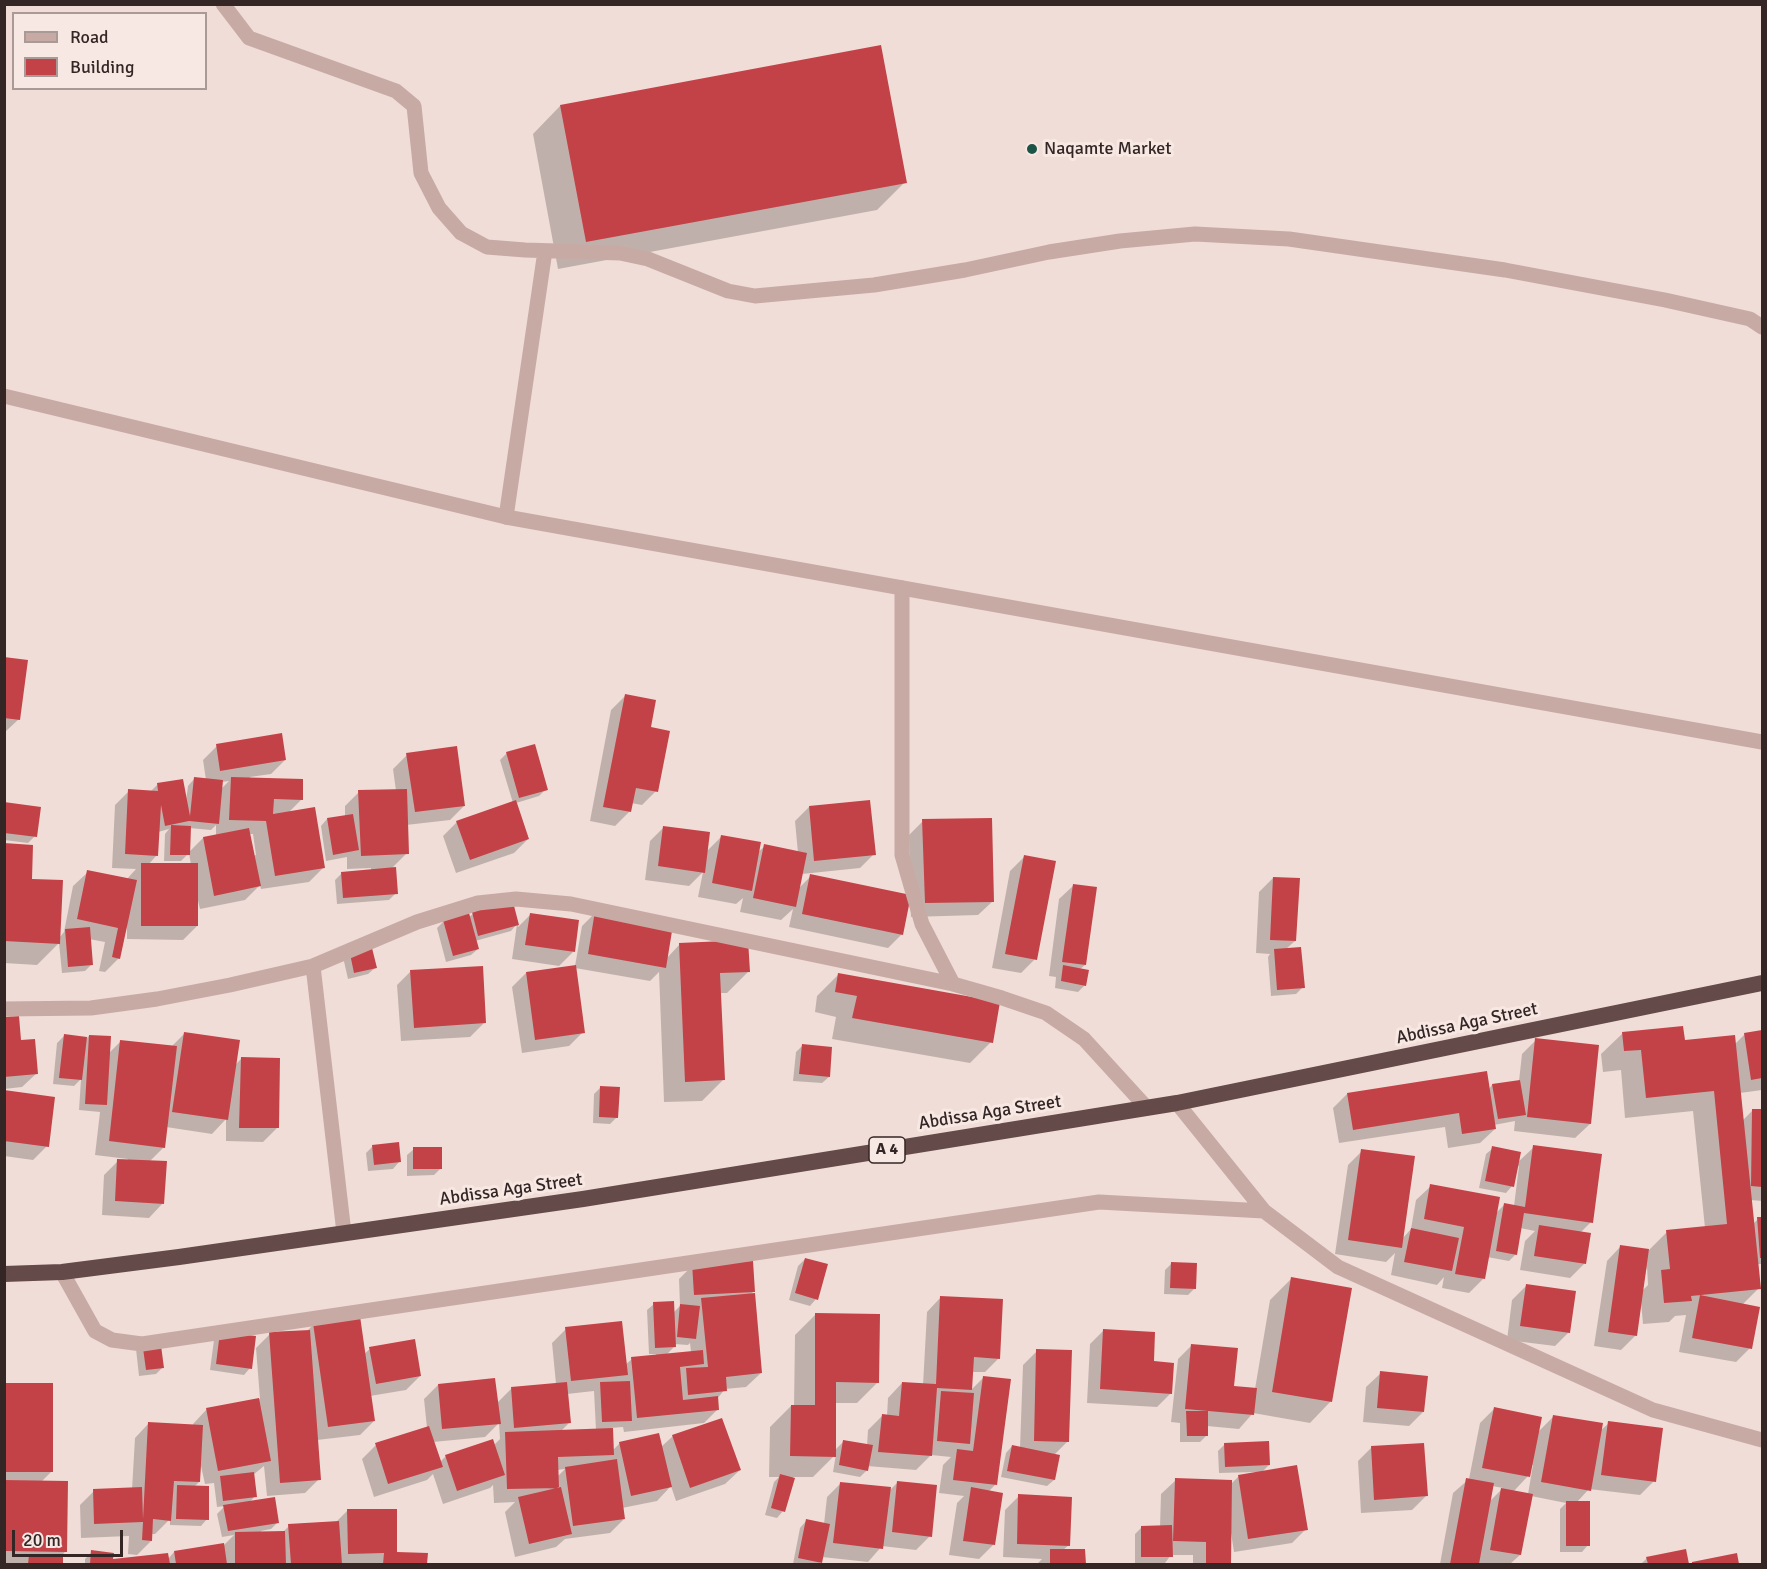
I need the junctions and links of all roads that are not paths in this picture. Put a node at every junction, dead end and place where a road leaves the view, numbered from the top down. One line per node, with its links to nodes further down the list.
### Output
1 (223, 4): 2 (street)
2 (545, 251): 3 (street); 5 (street)
3 (1762, 327)
4 (4, 396): 5 (street)
5 (506, 517): 6 (street)
6 (902, 588): 7 (street); 10 (street)
7 (1762, 742)
8 (313, 966): 10 (street); 11 (street); 15 (street)
9 (1762, 983): 12 (highway, Abdissa Aga Street / A 4)
10 (953, 984): 13 (street)
11 (4, 1009)
12 (1177, 1103): 13 (highway, Abdissa Aga Street / A 4); 14 (street)
13 (1147, 1108): 15 (highway, Abdissa Aga Street / A 4)
14 (1264, 1211): 16 (street); 18 (street)
15 (344, 1233): 16 (highway, Abdissa Aga Street / A 4)
16 (62, 1272): 17 (highway, Abdissa Aga Street / A 4)
17 (4, 1274)
18 (1762, 1440)

